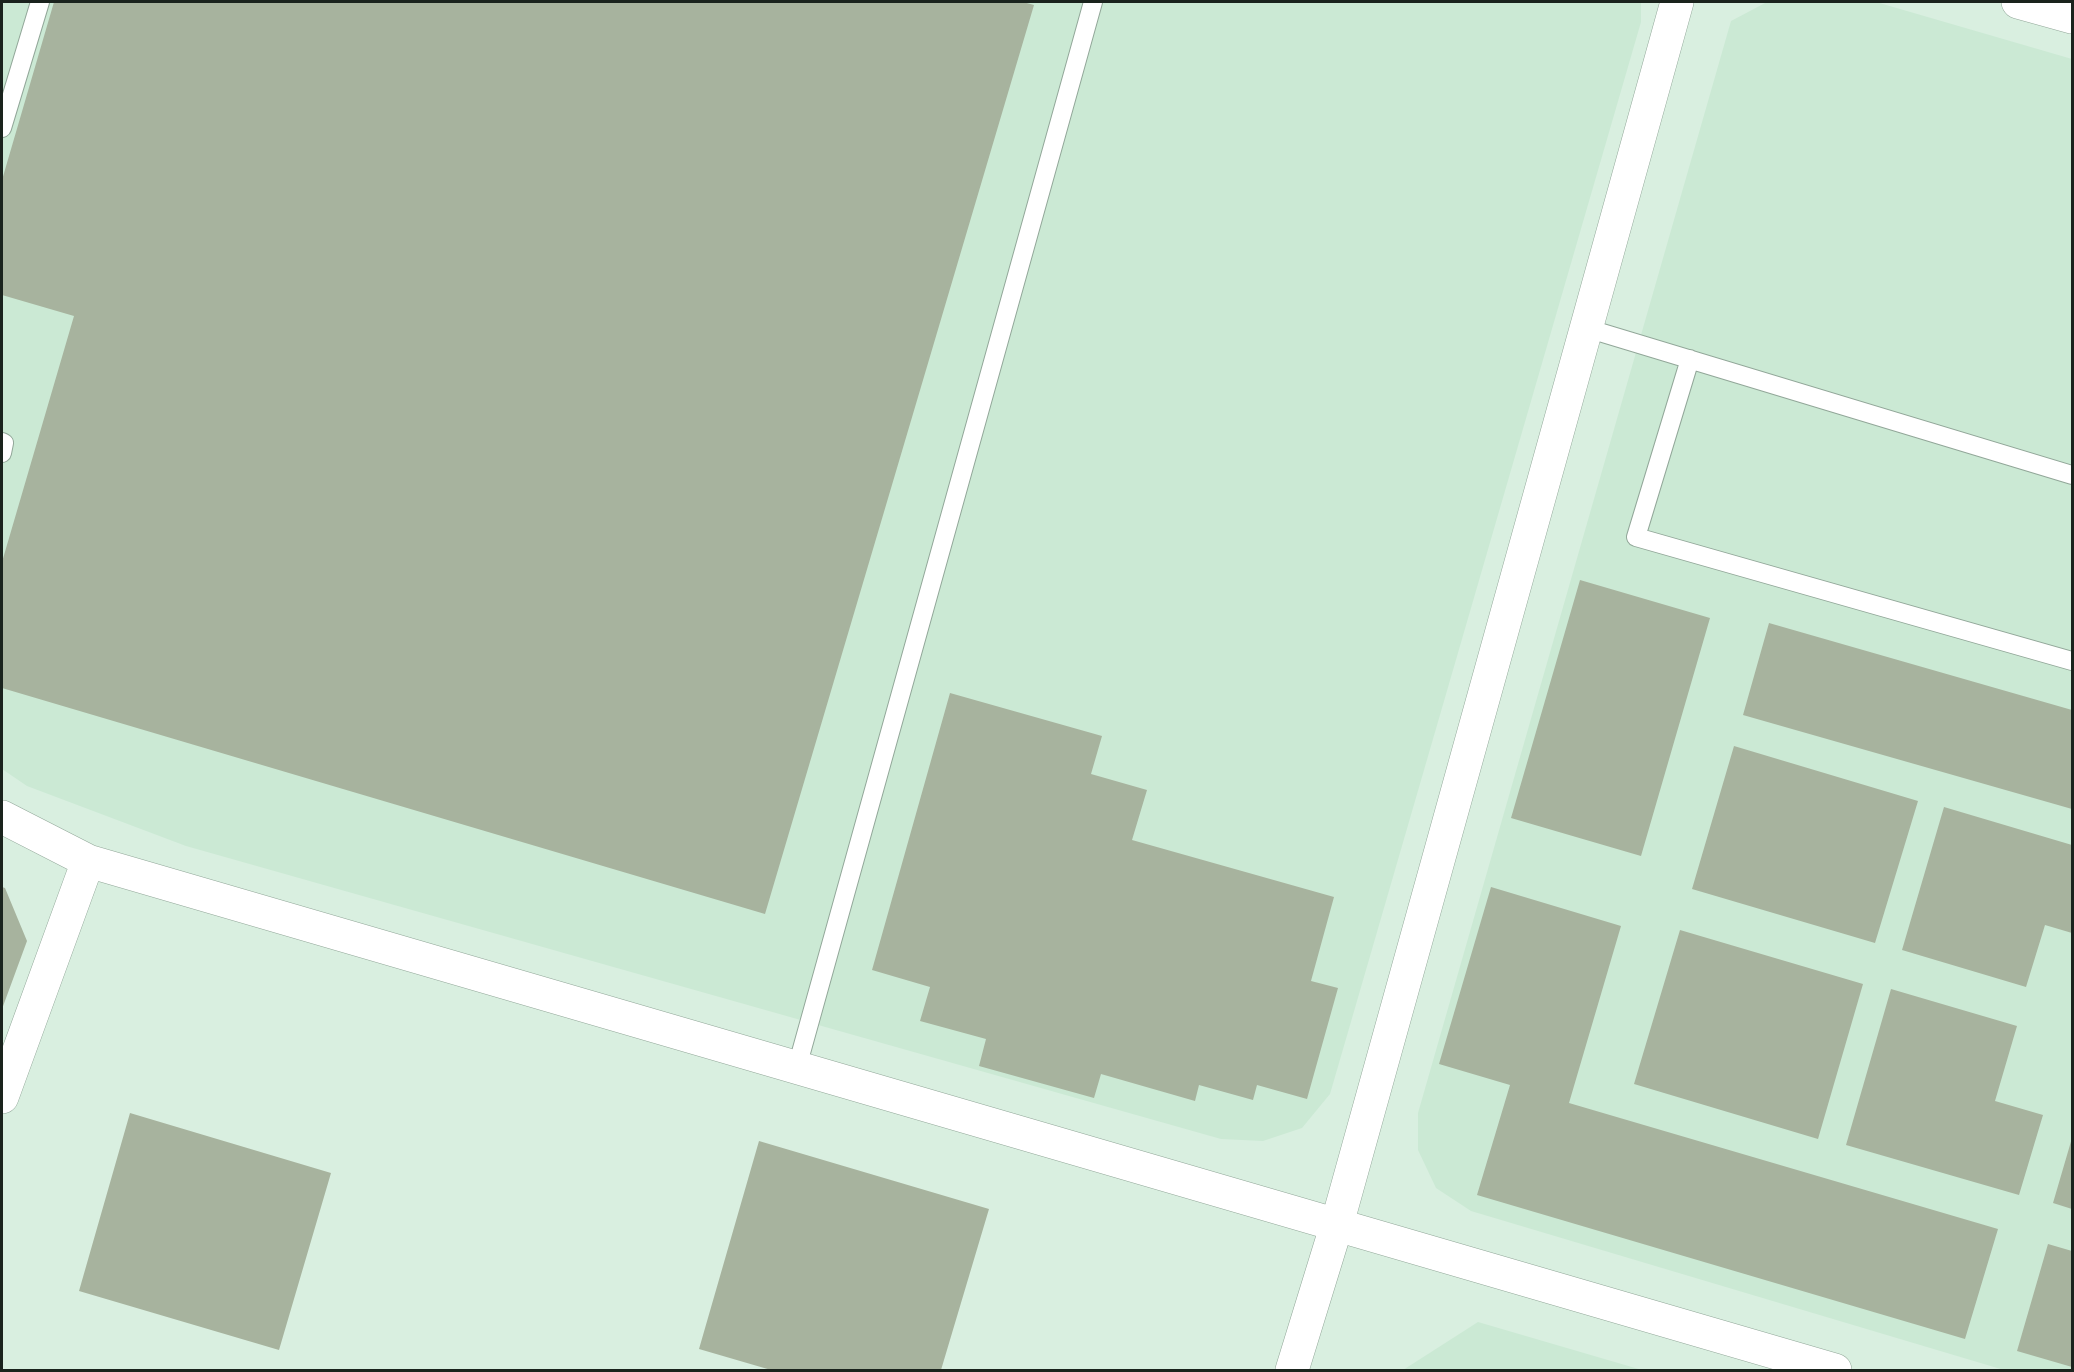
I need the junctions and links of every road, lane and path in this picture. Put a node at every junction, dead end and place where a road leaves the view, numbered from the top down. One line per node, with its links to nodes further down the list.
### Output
1 (40, 2): 6 (lane)
2 (1094, 2): 16 (lane)
3 (1677, 2): 8 (street)
4 (2018, 2): 5 (street)
5 (2073, 17)
6 (6, 98): 7 (lane)
7 (2, 128)
8 (1586, 328): 9 (lane); 18 (street)
9 (1690, 359): 12 (lane); 13 (lane)
10 (2, 442): 11 (lane)
11 (2, 453)
12 (2073, 475)
13 (2073, 661)
14 (2, 817): 15 (street)
15 (88, 861): 16 (street); 17 (street)
16 (798, 1067): 18 (street)
17 (2, 1097)
18 (1337, 1224): 19 (street); 20 (street)
19 (1292, 1371)
20 (1835, 1371)

